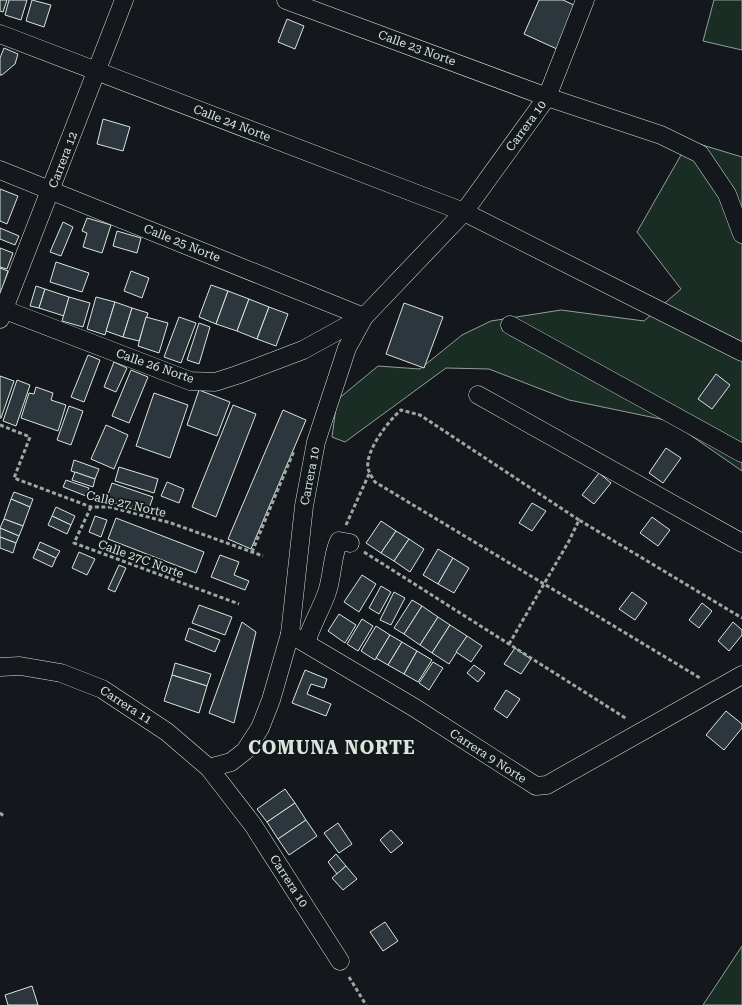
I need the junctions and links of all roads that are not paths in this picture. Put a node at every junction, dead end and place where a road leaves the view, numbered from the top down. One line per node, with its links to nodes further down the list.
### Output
1 (124, 0): 5 (street, Carrera 12)
2 (286, 0): 6 (street, Calle 23 Norte)
3 (585, 0): 6 (street, Carrera 10)
4 (0, 34): 5 (street, Calle 24 Norte)
5 (97, 71): 8 (street, Carrera 12); 9 (street, Calle 24 Norte)
6 (547, 97): 9 (street, Carrera 10); 10 (street, Calle 23 Norte)
7 (0, 170): 8 (street, Calle 25 Norte)
8 (51, 190): 11 (street, Carrera 12); 12 (street, Calle 25 Norte)
9 (464, 212): 12 (street, Carrera 10); 14 (street, Calle 24 Norte)
10 (742, 234)
11 (2, 312): 12 (street, Calle 26 Norte)
12 (364, 317): 19 (street, Carrera 10)
13 (510, 325): 16 (street)
14 (742, 352)
15 (478, 395): 18 (street)
16 (742, 453)
17 (344, 542): 20 (street)
18 (742, 544)
19 (290, 634): 20 (street, Carrera 9 Norte); 23 (street, Carrera 10)
20 (306, 643): 22 (street, Carrera 9 Norte)
21 (0, 667): 23 (street, Carrera 11)
22 (742, 675)
23 (209, 768): 24 (street, Carrera 10)
24 (340, 961)

